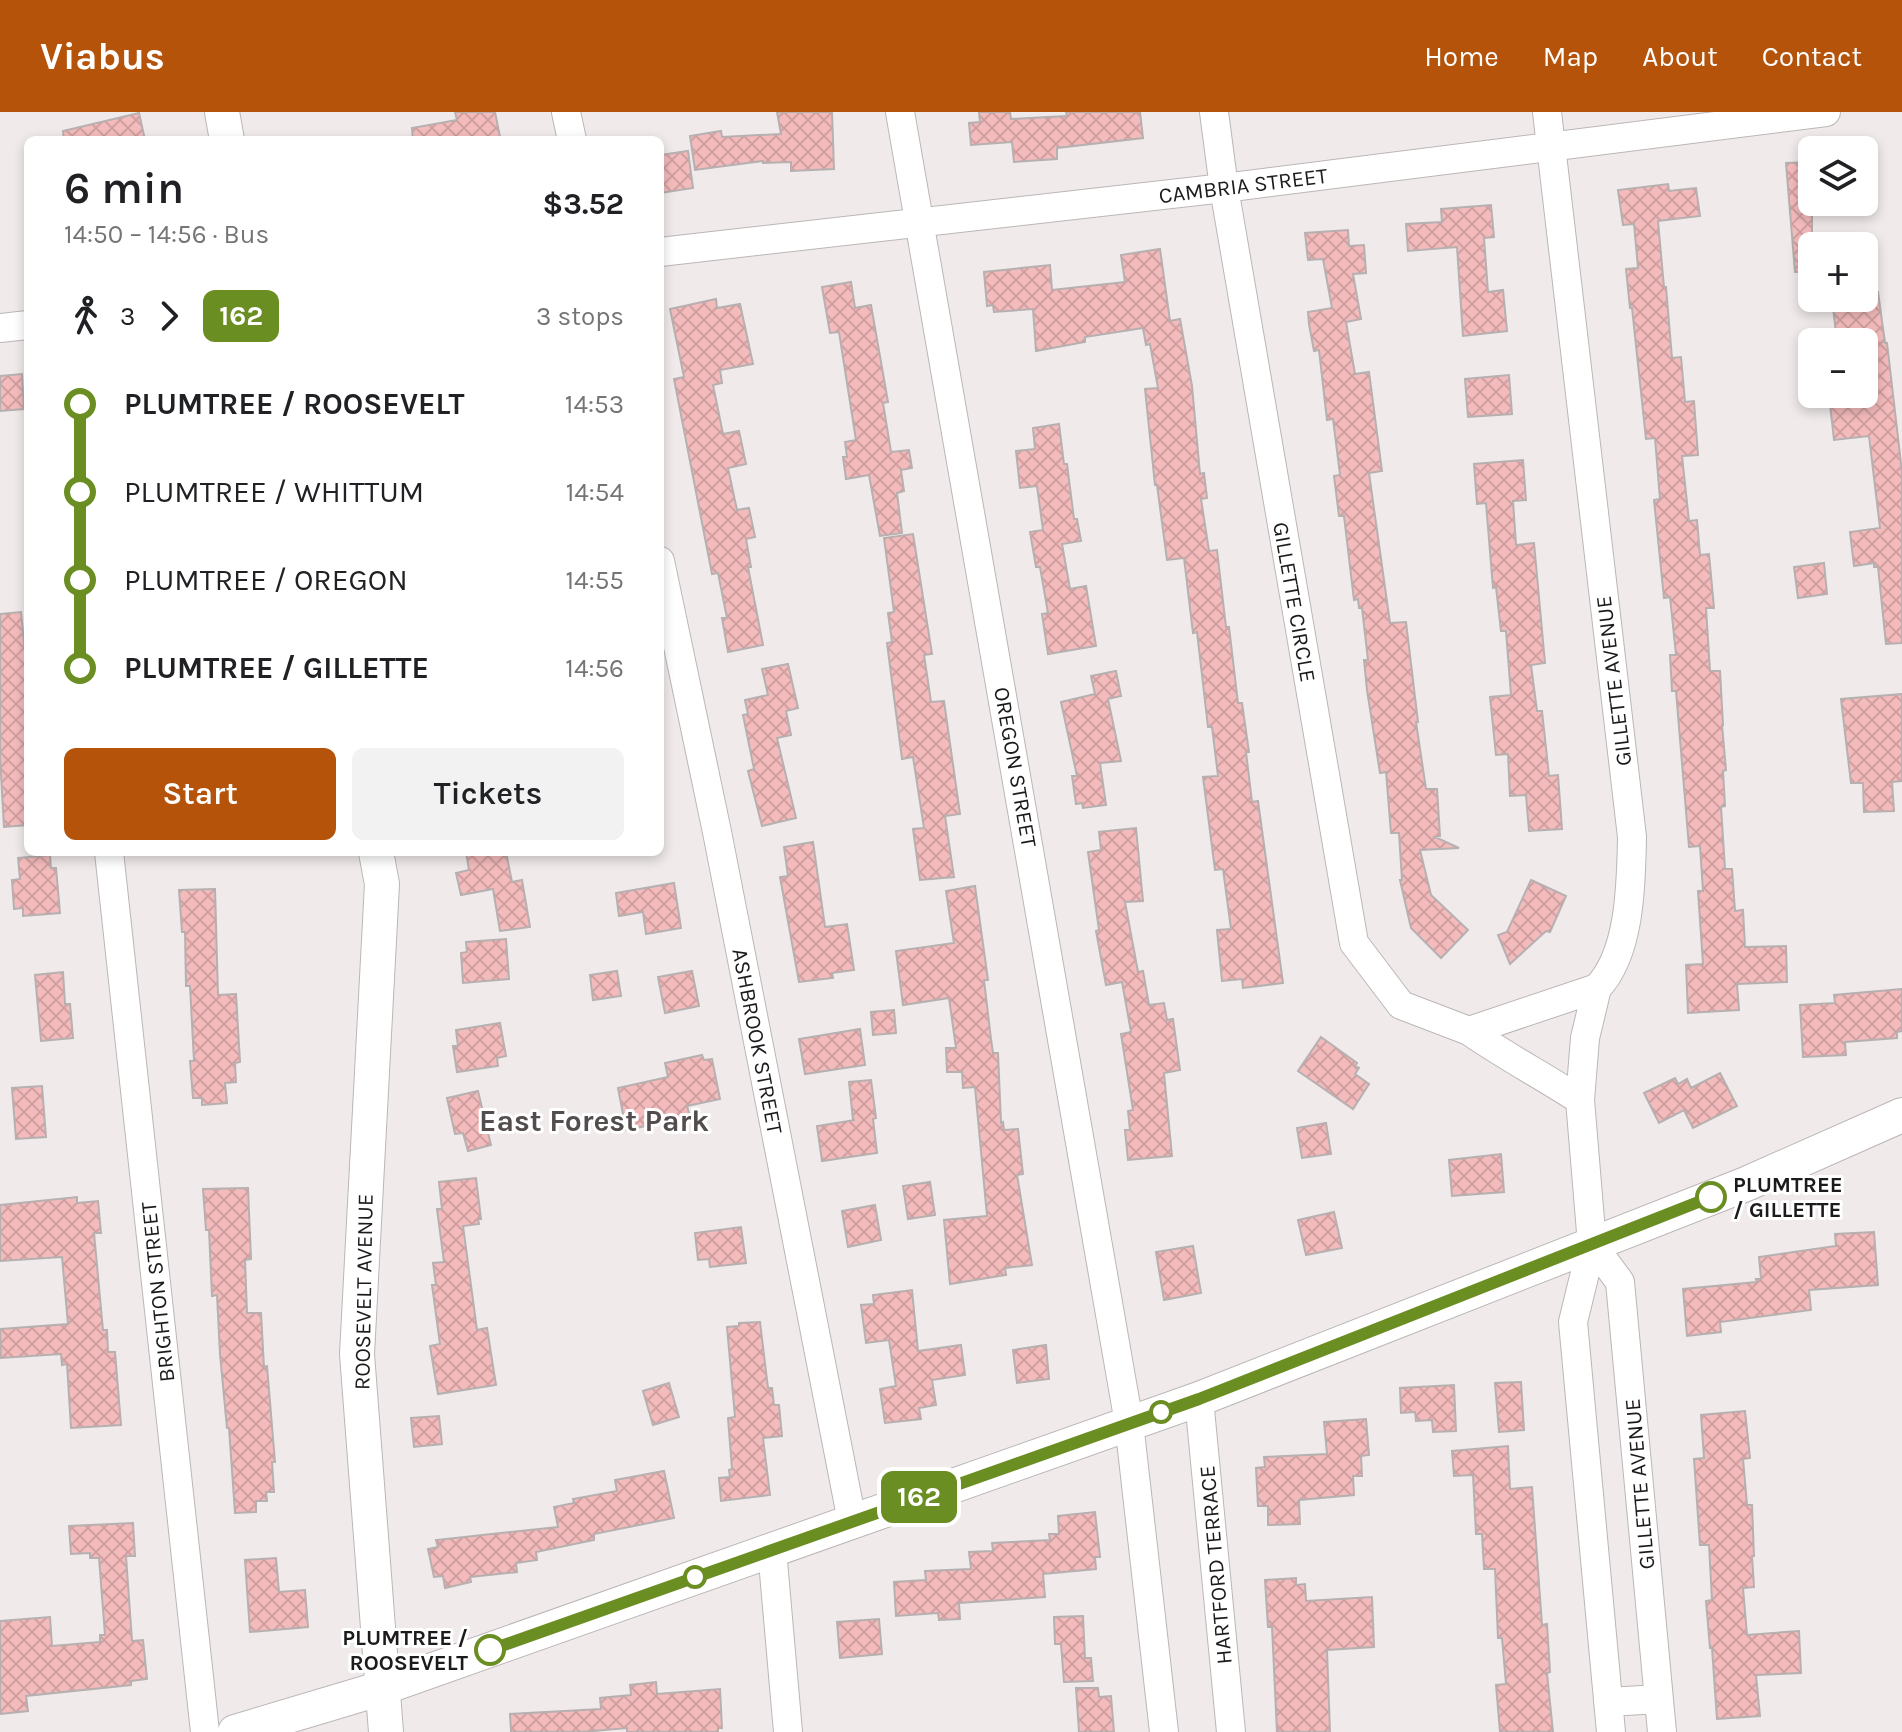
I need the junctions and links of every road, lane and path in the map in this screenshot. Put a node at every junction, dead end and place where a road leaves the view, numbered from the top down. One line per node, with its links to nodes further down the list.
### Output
1 (222, 112): 7 (street)
2 (566, 112): 8 (street)
3 (900, 112): 11 (street, OREGON STREET)
4 (1214, 112): 10 (street, GILLETTE CIRCLE)
5 (1547, 112): 9 (street, GILLETTE AVENUE)
6 (1826, 112): 9 (street, CAMBRIA STREET)
7 (226, 136)
8 (571, 136)
9 (1551, 146): 10 (street, CAMBRIA STREET); 18 (street, GILLETTE AVENUE)
10 (1224, 188): 11 (street, CAMBRIA STREET); 19 (street, GILLETTE CIRCLE)
11 (920, 224): 12 (street, CAMBRIA STREET); 24 (street, OREGON STREET)
12 (664, 252)
13 (24, 325): 14 (street)
14 (0, 328)
15 (664, 580): 25 (street, ASHBROOK STREET)
16 (109, 856): 30 (street, BRIGHTON STREET)
17 (377, 856): 27 (street, ROOSEVELT AVENUE)
18 (1597, 988): 19 (street); 20 (street, GILLETTE AVENUE)
19 (1469, 1031): 20 (street, GILLETTE CIRCLE)
20 (1580, 1100): 22 (street, GILLETTE AVENUE)
21 (1902, 1115): 22 (street)
22 (1592, 1244): 23 (street); 28 (street, GILLETTE AVENUE); 29 (street, GILLETTE AVENUE)
23 (1199, 1399): 24 (street); 35 (street, HARTFORD TERRACE)
24 (1129, 1423): 25 (street); 34 (street)
25 (852, 1521): 26 (street)
26 (772, 1550): 27 (street); 33 (street)
27 (382, 1688): 31 (street); 32 (street, ROOSEVELT AVENUE)
28 (1659, 1699): 29 (street); 37 (street, GILLETTE AVENUE)
29 (1608, 1702): 36 (street, GILLETTE AVENUE)
30 (205, 1732)
31 (235, 1732)
32 (386, 1732)
33 (788, 1732)
34 (1164, 1732)
35 (1231, 1732)
36 (1611, 1732)
37 (1662, 1732)

